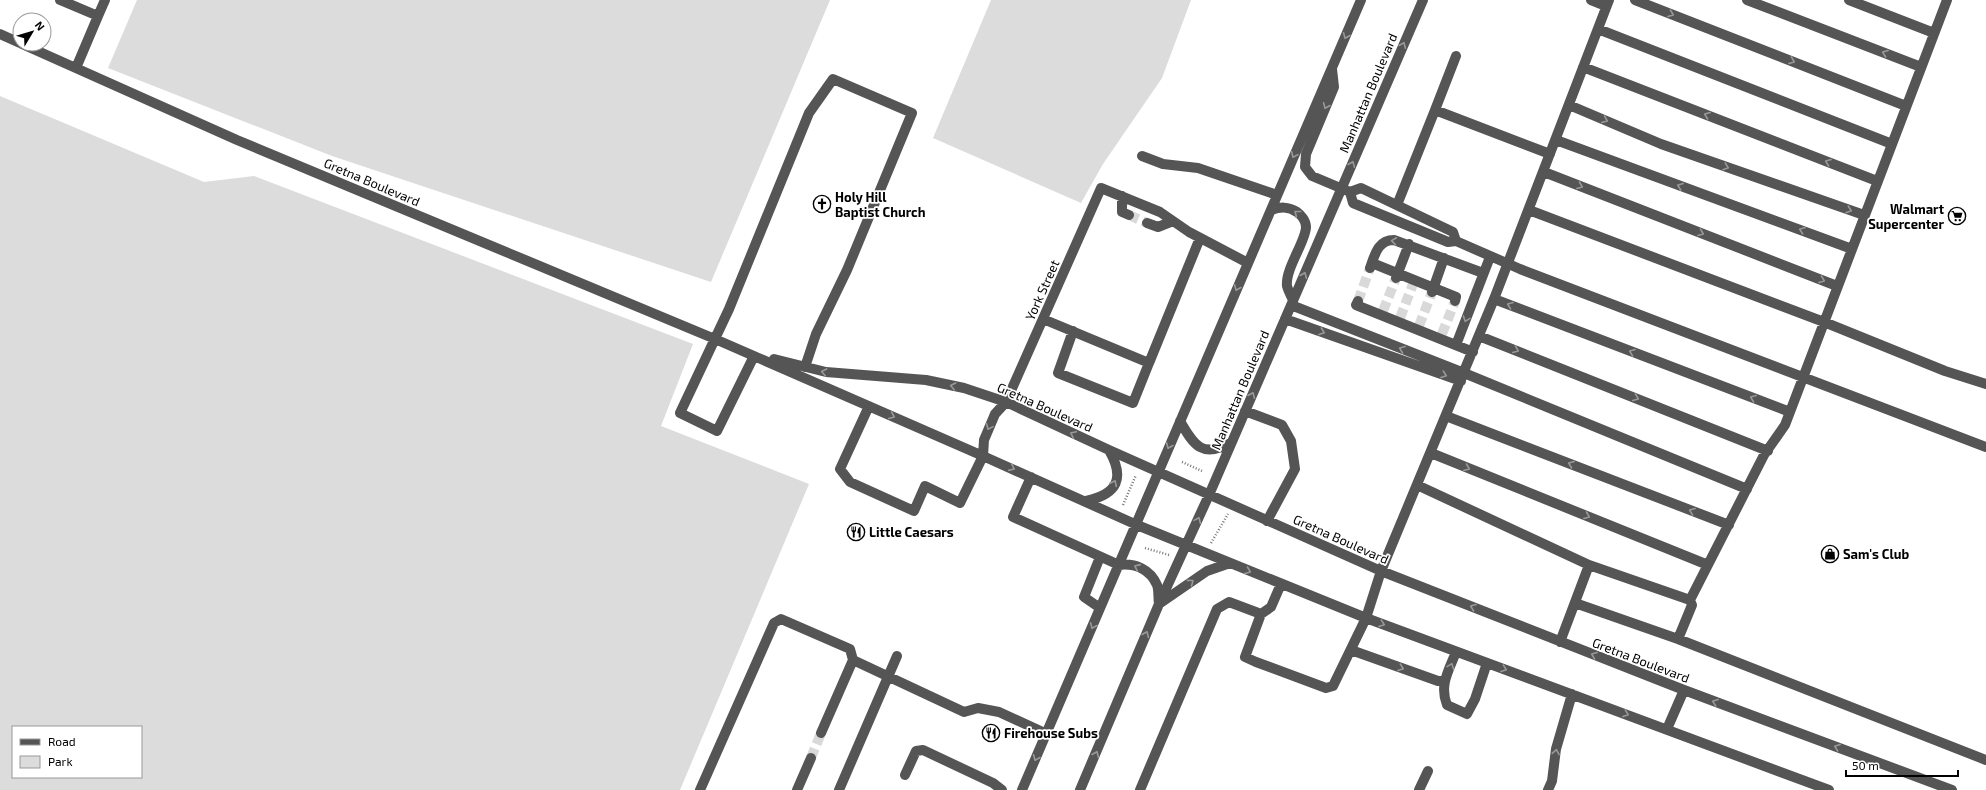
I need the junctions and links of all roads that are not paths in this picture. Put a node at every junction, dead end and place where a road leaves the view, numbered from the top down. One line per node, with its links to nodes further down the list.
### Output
1 (60, 0): 11 (street)
2 (105, 0): 11 (street)
3 (1361, 0): 21 (street, one-way to 21)
4 (1423, 0): 31 (street, Manhattan Boulevard, one-way to 4)
5 (1591, 0): 10 (street)
6 (1634, 0): 23 (street, one-way to 23)
7 (1747, 0): 19 (street, one-way to 7)
8 (1849, 0): 13 (street)
9 (1947, 0): 13 (street)
10 (1608, 3): 12 (street)
11 (98, 16): 20 (street)
12 (1598, 28): 18 (street); 26 (street)
13 (1934, 33): 19 (street)
14 (0, 34): 15 (street, Gretna Boulevard)
15 (12, 40)
16 (39, 52): 20 (street, Gretna Boulevard)
17 (1456, 56): 24 (street)
18 (1583, 67): 22 (street); 30 (street, one-way to 18)
19 (1921, 67): 23 (street)
20 (76, 68): 62 (street, Gretna Boulevard)
21 (1332, 69): 31 (street, one-way to 31); 32 (street, one-way to 32)
22 (1569, 105): 25 (street); 38 (street, one-way to 38)
23 (1906, 106): 26 (street)
24 (1435, 110): 27 (street); 34 (street)
25 (1556, 140): 27 (street); 44 (street, one-way to 25)
26 (1892, 144): 30 (street)
27 (1550, 154): 29 (street)
28 (1142, 156): 32 (street)
29 (1544, 172): 36 (street); 51 (street, one-way to 51)
30 (1877, 181): 38 (street)
31 (1346, 190): 34 (street); 42 (street); 56 (street, Manhattan Boulevard, one-way to 31)
32 (1277, 195): 35 (street)
33 (1122, 196): 37 (street); 39 (street); 57 (street, York Street)
34 (1397, 205): 42 (street)
35 (1270, 210): 47 (street); 56 (street, one-way to 35)
36 (1529, 210): 48 (street); 59 (street)
37 (1129, 215)
38 (1864, 215): 44 (street)
39 (1173, 221): 40 (street); 41 (street)
40 (1147, 223)
41 (1200, 238): 47 (street); 66 (street)
42 (1456, 241): 45 (street)
43 (1408, 244): 46 (street); 50 (street); 50 (street, one-way to 50)
44 (1852, 249): 51 (street)
45 (1490, 257): 48 (street); 49 (street)
46 (1444, 258): 49 (street); 52 (street)
47 (1248, 263): 76 (street, one-way to 76)
48 (1508, 264): 54 (street); 69 (street)
49 (1483, 273): 63 (street, one-way to 63)
50 (1397, 276): 52 (street)
51 (1837, 286): 59 (street)
52 (1432, 290): 53 (street)
53 (1456, 299)
54 (1494, 299): 61 (street); 74 (street, one-way to 54)
55 (1358, 301): 63 (street)
56 (1292, 302): 58 (street, Manhattan Boulevard); 68 (street, one-way to 56)
57 (1043, 319): 60 (street); 71 (street, York Street)
58 (1285, 319): 68 (street, one-way to 68); 73 (street, Manhattan Boulevard, one-way to 58)
59 (1824, 322): 69 (street); 70 (street)
60 (1073, 331): 66 (street); 66 (street)
61 (1479, 336): 64 (street); 80 (street, one-way to 80)
62 (715, 339): 65 (street, Gretna Boulevard); 65 (street); 67 (street, Gretna Boulevard); 67 (street)
63 (1456, 345): 64 (street)
64 (1473, 352): 68 (street)
65 (754, 356): 72 (street, Gretna Boulevard)
66 (1149, 363)
67 (805, 367): 71 (street, Gretna Boulevard, one-way to 67)
68 (1462, 377): 75 (street); 86 (street)
69 (1802, 377): 74 (street); 78 (street)
70 (1986, 384)
71 (1006, 402): 79 (street, Gretna Boulevard, one-way to 71); 82 (street, York Street, one-way to 82)
72 (869, 406): 82 (street, Gretna Boulevard, one-way to 82); 82 (street)
73 (1245, 411): 77 (street, Manhattan Boulevard); 89 (street)
74 (1790, 412): 80 (street)
75 (1446, 416): 81 (street); 91 (street, one-way to 75)
76 (1180, 421): 77 (street); 83 (street, one-way to 83)
77 (1232, 442): 87 (street, Manhattan Boulevard)
78 (1986, 447)
79 (1109, 450): 83 (street, Gretna Boulevard); 88 (street, one-way to 79)
80 (1768, 450): 86 (street)
81 (1431, 453): 85 (street); 97 (street, one-way to 97)
82 (984, 456): 84 (street, Gretna Boulevard, one-way to 84)
83 (1158, 472): 87 (street, Gretna Boulevard); 90 (street)
84 (1031, 476): 88 (street, Gretna Boulevard); 93 (street)
85 (1417, 486): 96 (street); 98 (street)
86 (1747, 489): 91 (street)
87 (1209, 495): 89 (street, Gretna Boulevard); 92 (street, Manhattan Boulevard, one-way to 87)
88 (1086, 501): 90 (street, Gretna Boulevard)
89 (1267, 521): 98 (street, Gretna Boulevard)
90 (1136, 525): 92 (street, Gretna Boulevard); 95 (street)
91 (1729, 525): 97 (street)
92 (1186, 545): 94 (street, Gretna Boulevard); 102 (street, Manhattan Boulevard)
93 (1100, 557): 95 (street); 103 (street)
94 (1230, 563): 99 (street, Gretna Boulevard, one-way to 99); 102 (street, one-way to 94)
95 (1119, 565): 102 (street, one-way to 95); 103 (street)
96 (1589, 565): 100 (street); 101 (street)
97 (1708, 565): 100 (street)
98 (1381, 571): 105 (street); 107 (street, Gretna Boulevard, one-way to 98)
99 (1281, 584): 104 (street); 105 (street, Gretna Boulevard)
100 (1690, 600): 106 (street)
101 (1575, 603): 106 (street); 107 (street)
102 (1159, 604): 129 (street, Manhattan Boulevard, one-way to 102)
103 (1100, 608): 119 (street, one-way to 119)
104 (1261, 614): 108 (street); 130 (street)
105 (1366, 618): 108 (street); 109 (street, Gretna Boulevard, one-way to 109)
106 (1678, 639): 121 (street)
107 (1560, 642): 115 (street, Gretna Boulevard, one-way to 107)
108 (1351, 650): 114 (street, one-way to 114)
109 (1456, 652): 112 (street, Gretna Boulevard); 114 (street, one-way to 109)
110 (897, 656): 113 (street)
111 (853, 660): 113 (street); 118 (street); 124 (street)
112 (1487, 663): 114 (street); 116 (street, Gretna Boulevard, one-way to 116)
113 (889, 676): 119 (street); 126 (street)
114 (1445, 681)
115 (1684, 690): 117 (street); 134 (street, Gretna Boulevard, one-way to 115)
116 (1572, 694): 117 (street, Gretna Boulevard, one-way to 117); 132 (street, one-way to 116)
117 (1667, 729): 133 (street, Gretna Boulevard)
118 (821, 733)
119 (1047, 734): 128 (street, one-way to 128)
120 (811, 758): 125 (street)
121 (1986, 760)
122 (1428, 771): 131 (street)
123 (905, 775): 127 (street)
124 (700, 790)
125 (797, 790)
126 (839, 790)
127 (1002, 790)
128 (1022, 790)
129 (1080, 790)
130 (1140, 790)
131 (1419, 790)
132 (1548, 790)
133 (1829, 790)
134 (1952, 790)

